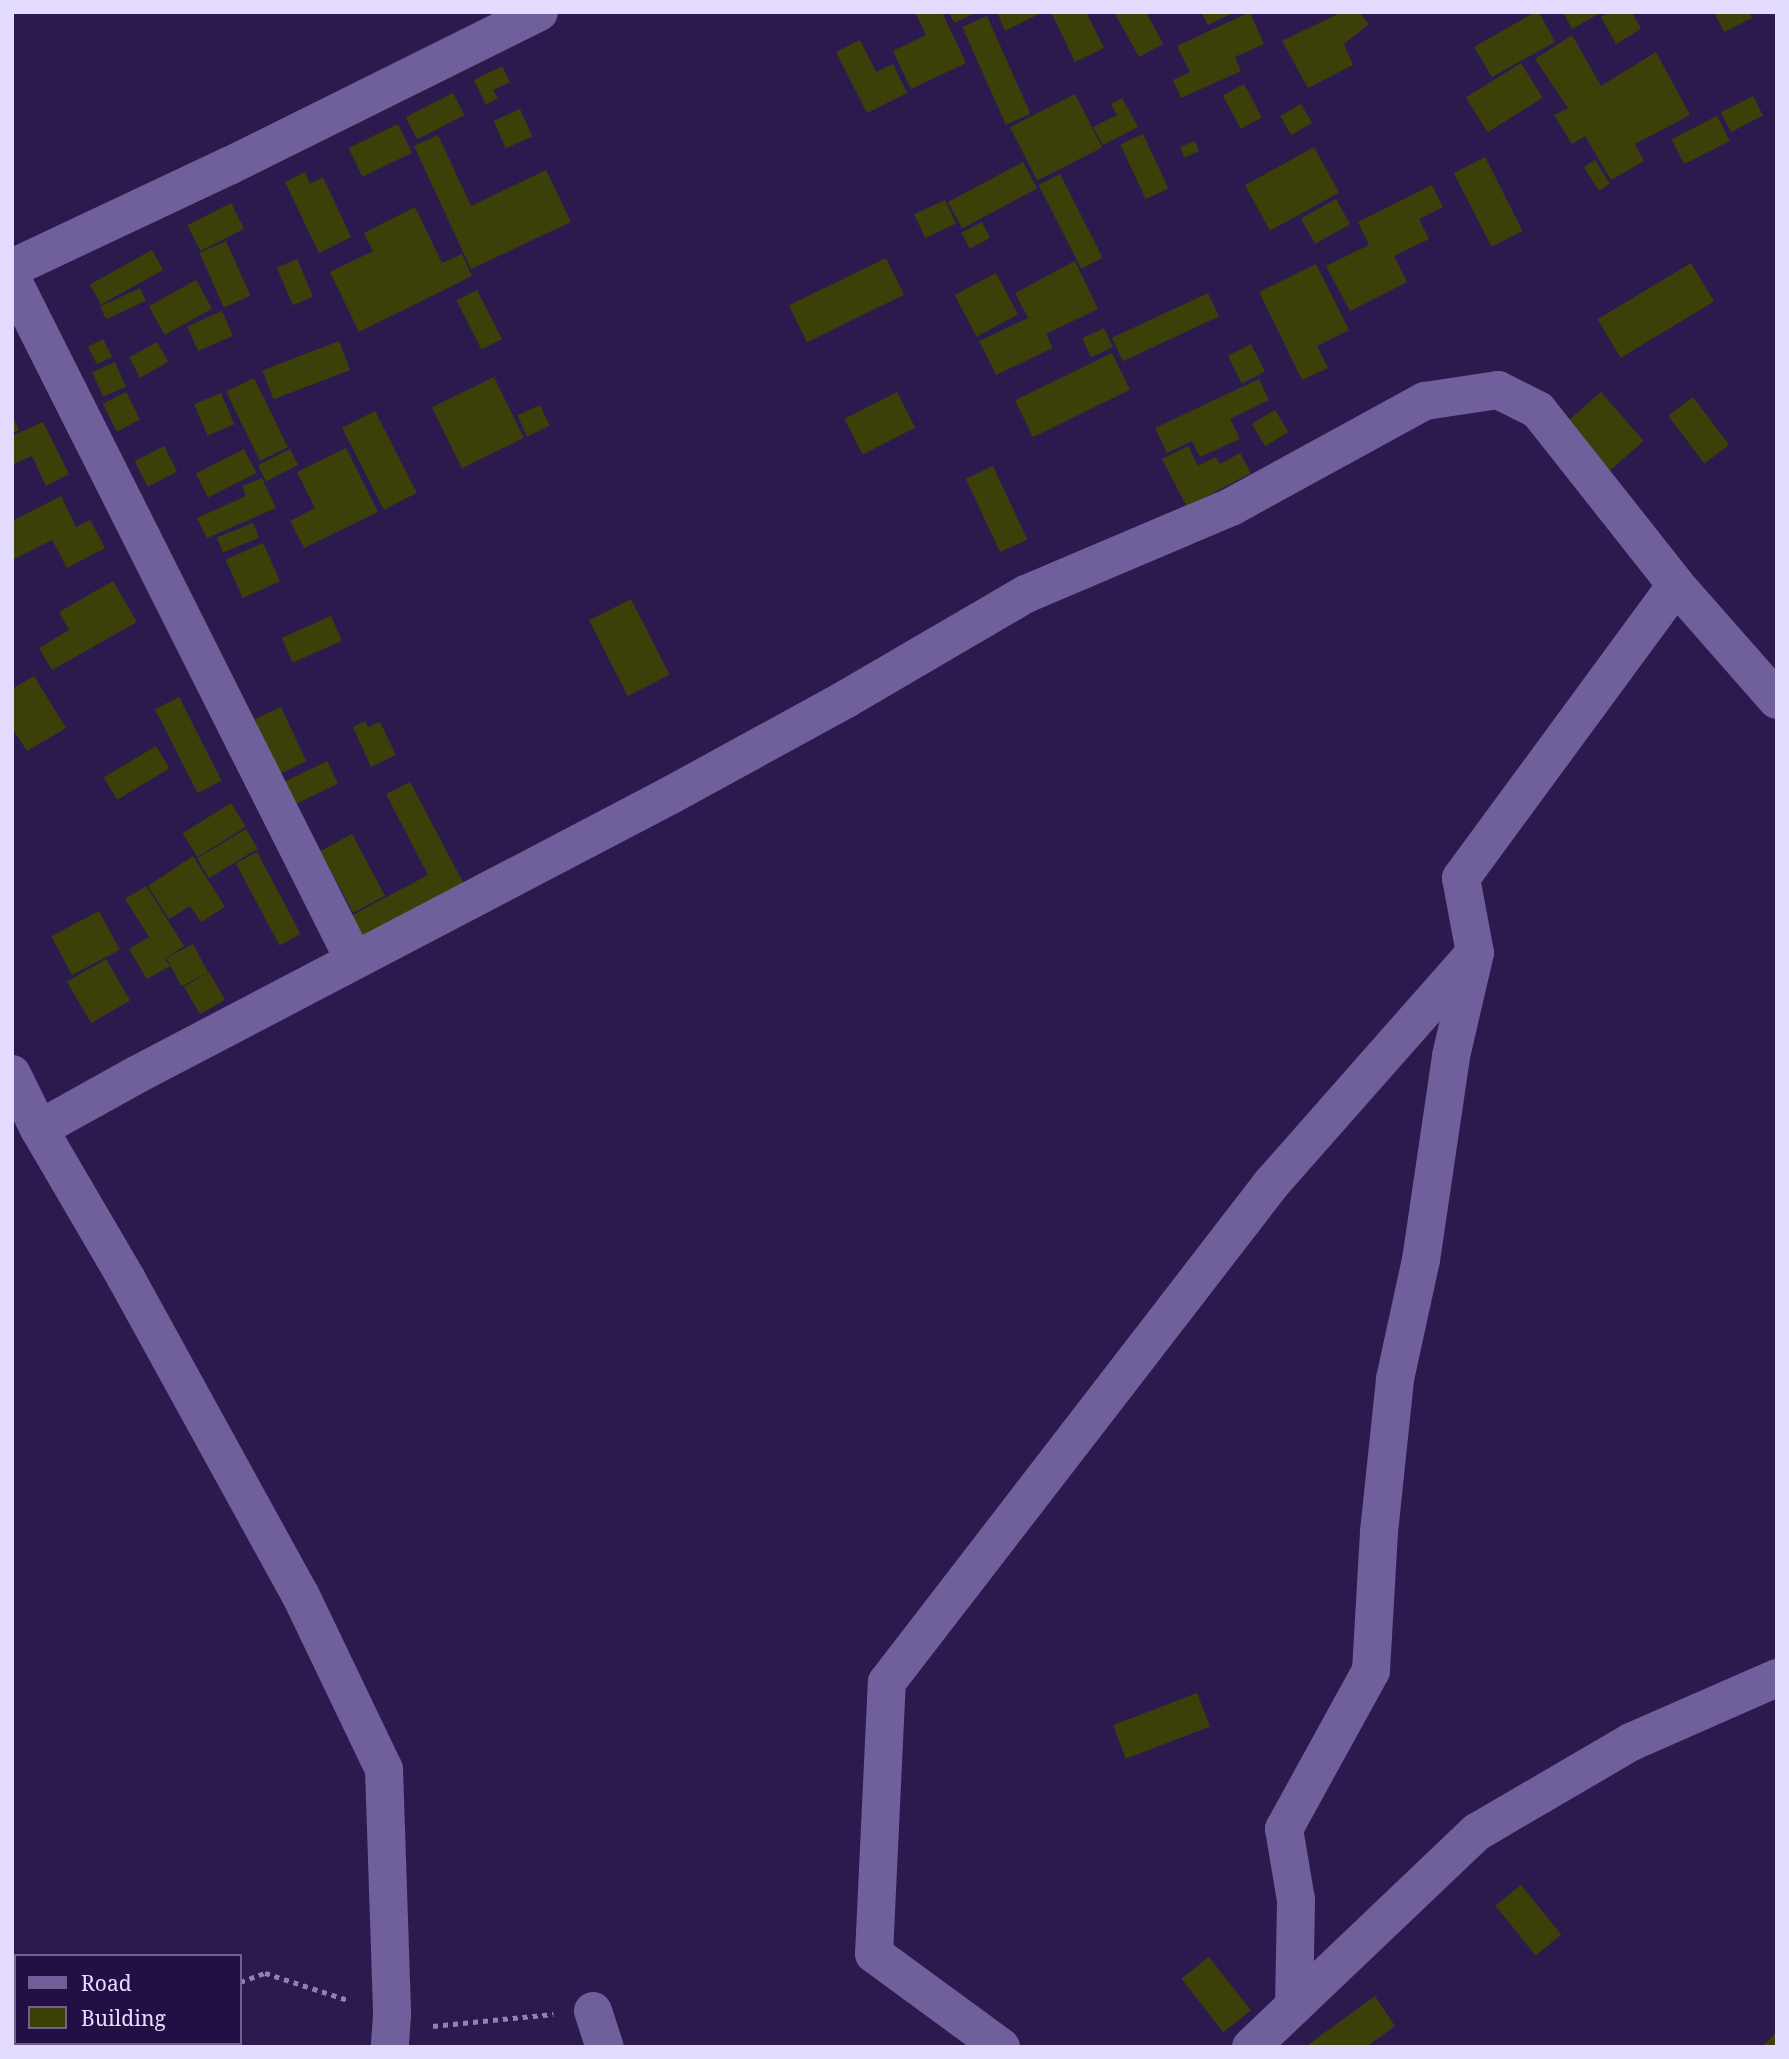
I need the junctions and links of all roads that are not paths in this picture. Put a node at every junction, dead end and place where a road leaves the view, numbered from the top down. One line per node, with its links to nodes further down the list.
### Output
1 (539, 12): 2 (street)
2 (12, 268)
3 (12, 279): 7 (street)
4 (1676, 585): 5 (street); 6 (street); 7 (street)
5 (1777, 700)
6 (1475, 953): 11 (street); 15 (street)
7 (354, 960): 9 (street)
8 (12, 1074): 9 (street)
9 (39, 1129): 13 (street)
10 (1777, 1678): 11 (street)
11 (1294, 2006): 16 (street)
12 (593, 2011): 14 (street)
13 (390, 2047)
14 (605, 2047)
15 (1001, 2047)
16 (1251, 2047)

